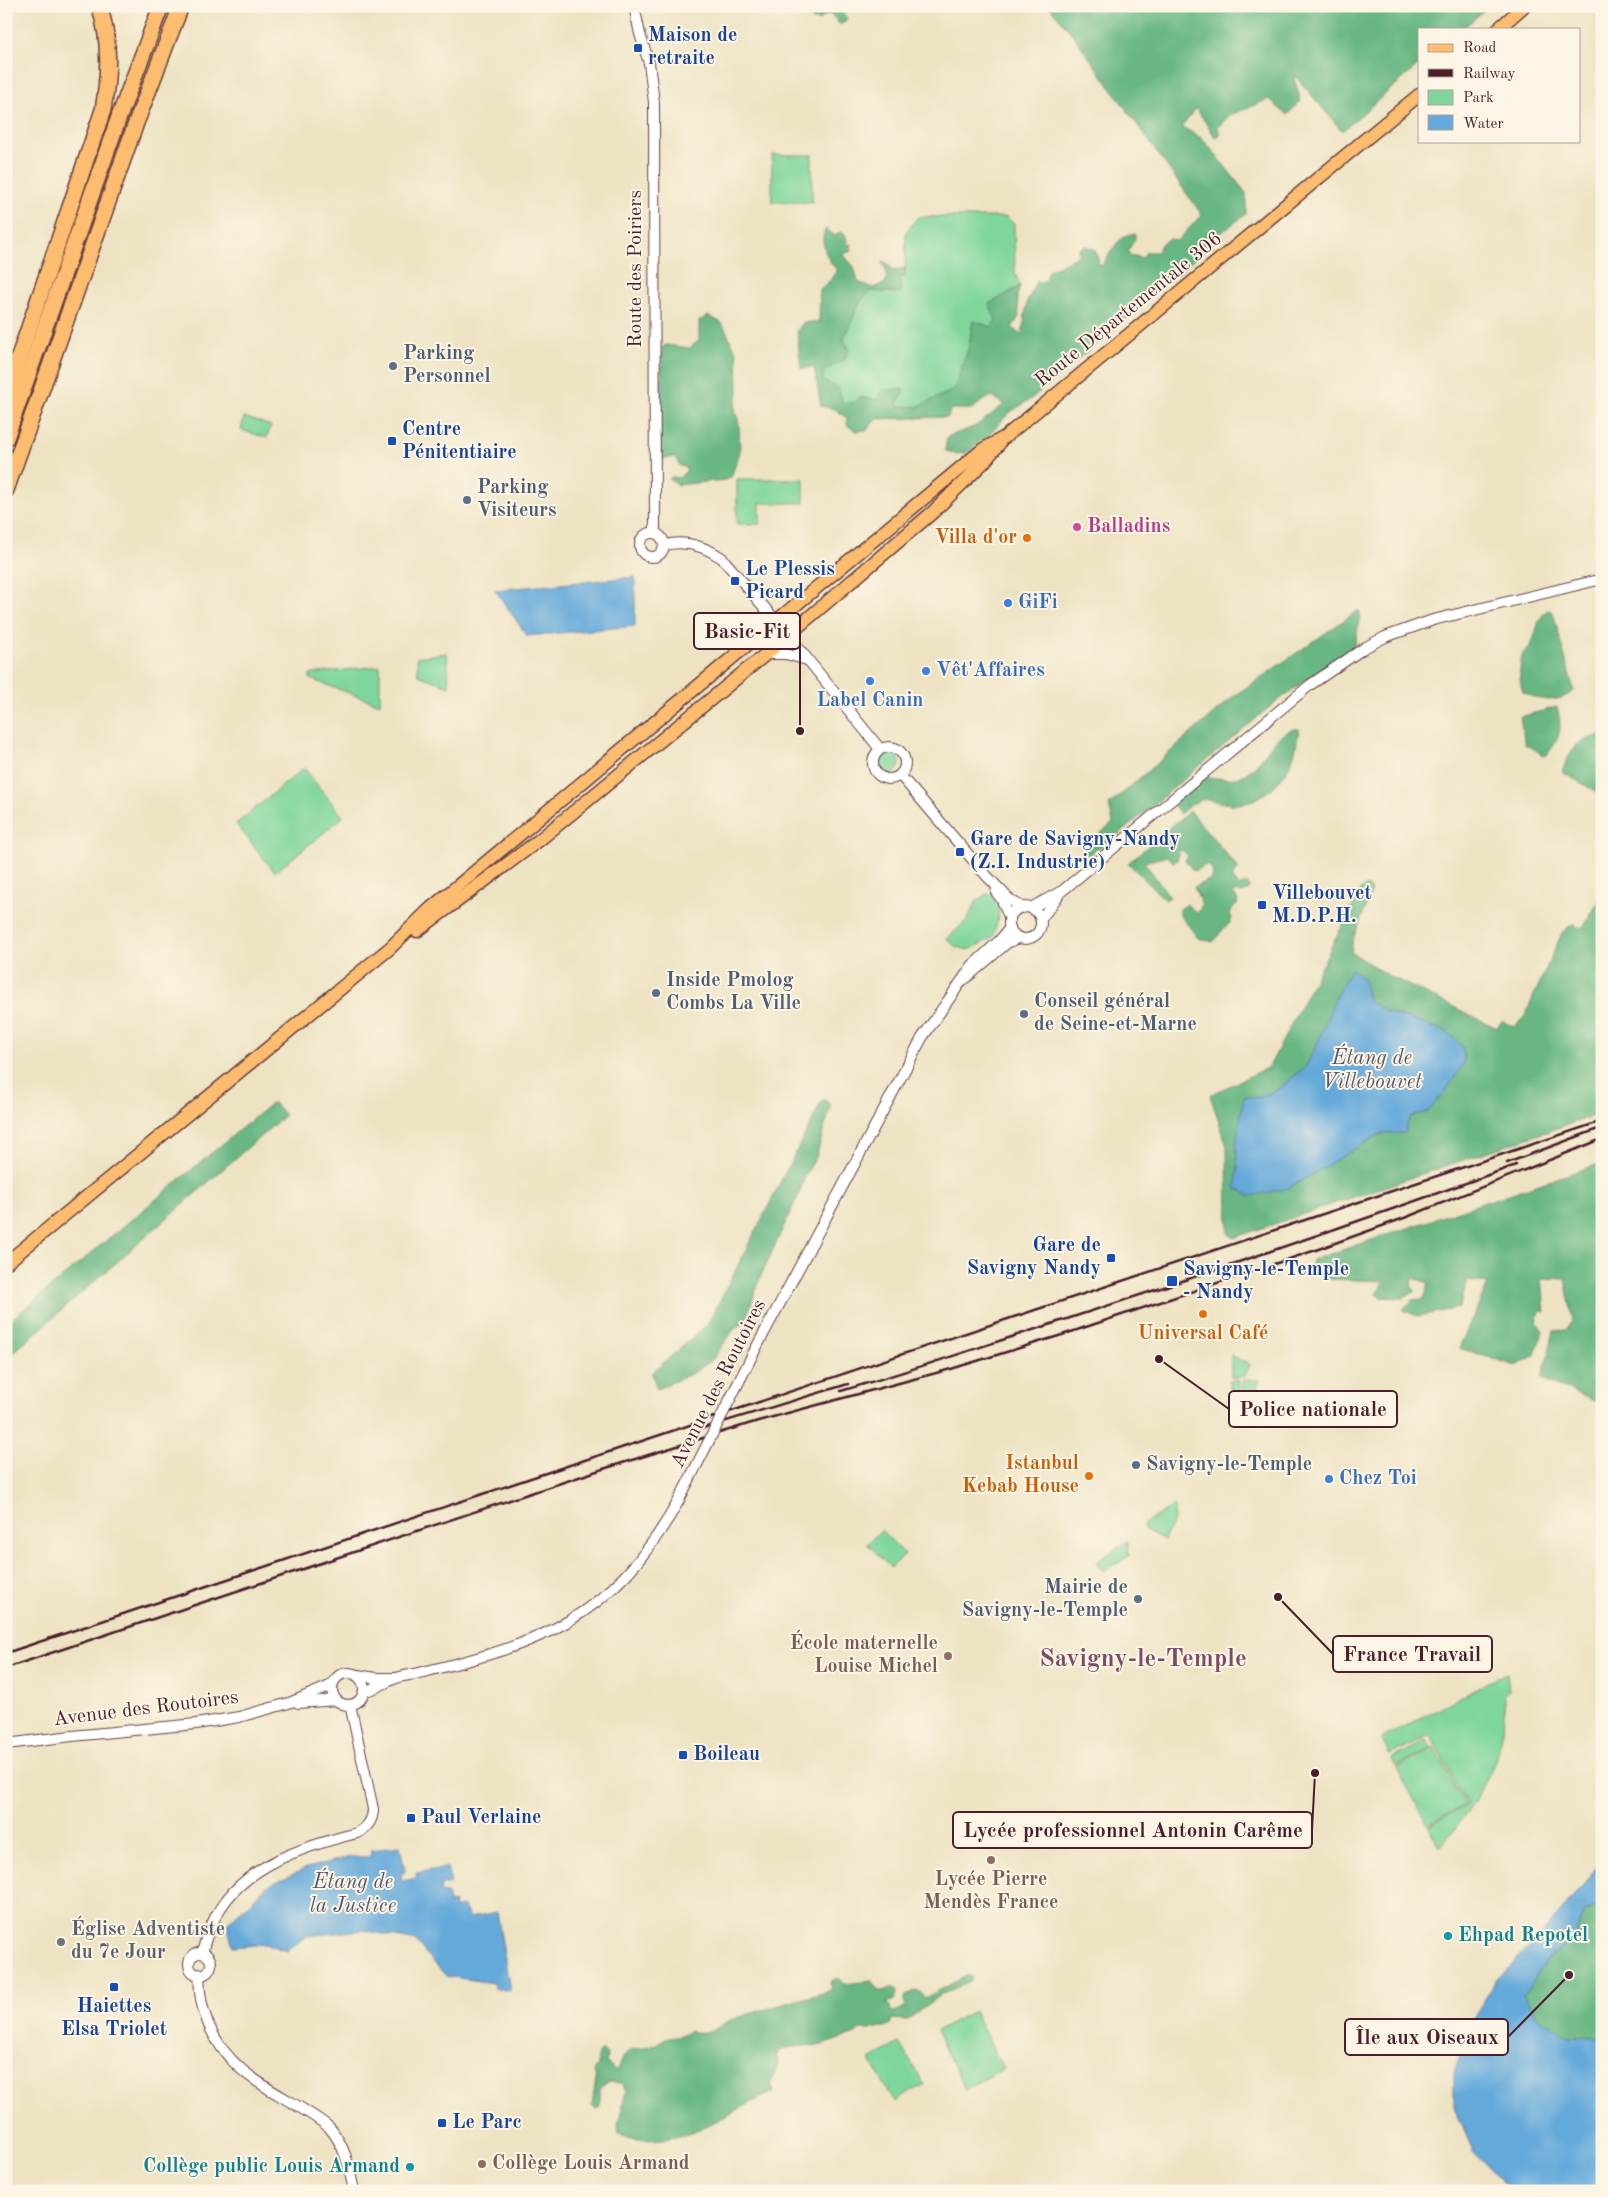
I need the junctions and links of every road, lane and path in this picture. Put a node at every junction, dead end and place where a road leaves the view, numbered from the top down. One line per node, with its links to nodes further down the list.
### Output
1 (99, 6): 8 (highway)
2 (161, 6): 10 (highway)
3 (181, 6): 11 (highway)
4 (634, 6): 12 (street, Route des Poiriers)
5 (1524, 6): 6 (main road)
6 (1499, 28)
7 (1415, 98): 9 (main road, Route Départementale 306)
8 (6, 395)
9 (1005, 437): 15 (main road, Route Départementale 306); 16 (main road)
10 (6, 438)
11 (6, 490)
12 (655, 533): 13 (street); 13 (street)
13 (665, 544): 15 (street)
14 (1602, 579): 22 (street)
15 (776, 621): 16 (street); 27 (main road, Route Départementale 306)
16 (788, 635): 17 (main road); 18 (street)
17 (766, 654): 18 (street); 27 (main road)
18 (807, 660): 19 (street)
19 (880, 749): 20 (street); 20 (street)
20 (900, 775): 21 (street)
21 (985, 874): 23 (street); 25 (street)
22 (1062, 891): 23 (street); 24 (street)
23 (1027, 908): 24 (street); 25 (street)
24 (1041, 919): 26 (street)
25 (1010, 923): 26 (street); 28 (street, Avenue des Routoires)
26 (1019, 938): 28 (street, Avenue des Routoires)
27 (390, 948): 29 (main road)
28 (962, 981): 31 (street, Avenue des Routoires, bridge)
29 (6, 1264)
30 (358, 1675): 31 (street, Avenue des Routoires); 32 (street, Avenue des Routoires); 33 (street)
31 (396, 1678): 33 (street, Avenue des Routoires)
32 (332, 1685): 34 (street); 35 (street, Avenue des Routoires)
33 (365, 1691): 36 (street, Avenue des Routoires)
34 (336, 1700): 35 (street, Avenue des Routoires); 36 (street, Avenue des Routoires)
35 (289, 1703): 37 (street, Avenue des Routoires)
36 (352, 1705): 38 (street)
37 (6, 1744)
38 (202, 1953): 39 (street); 39 (street)
39 (200, 1974): 40 (street)
40 (354, 2191)

